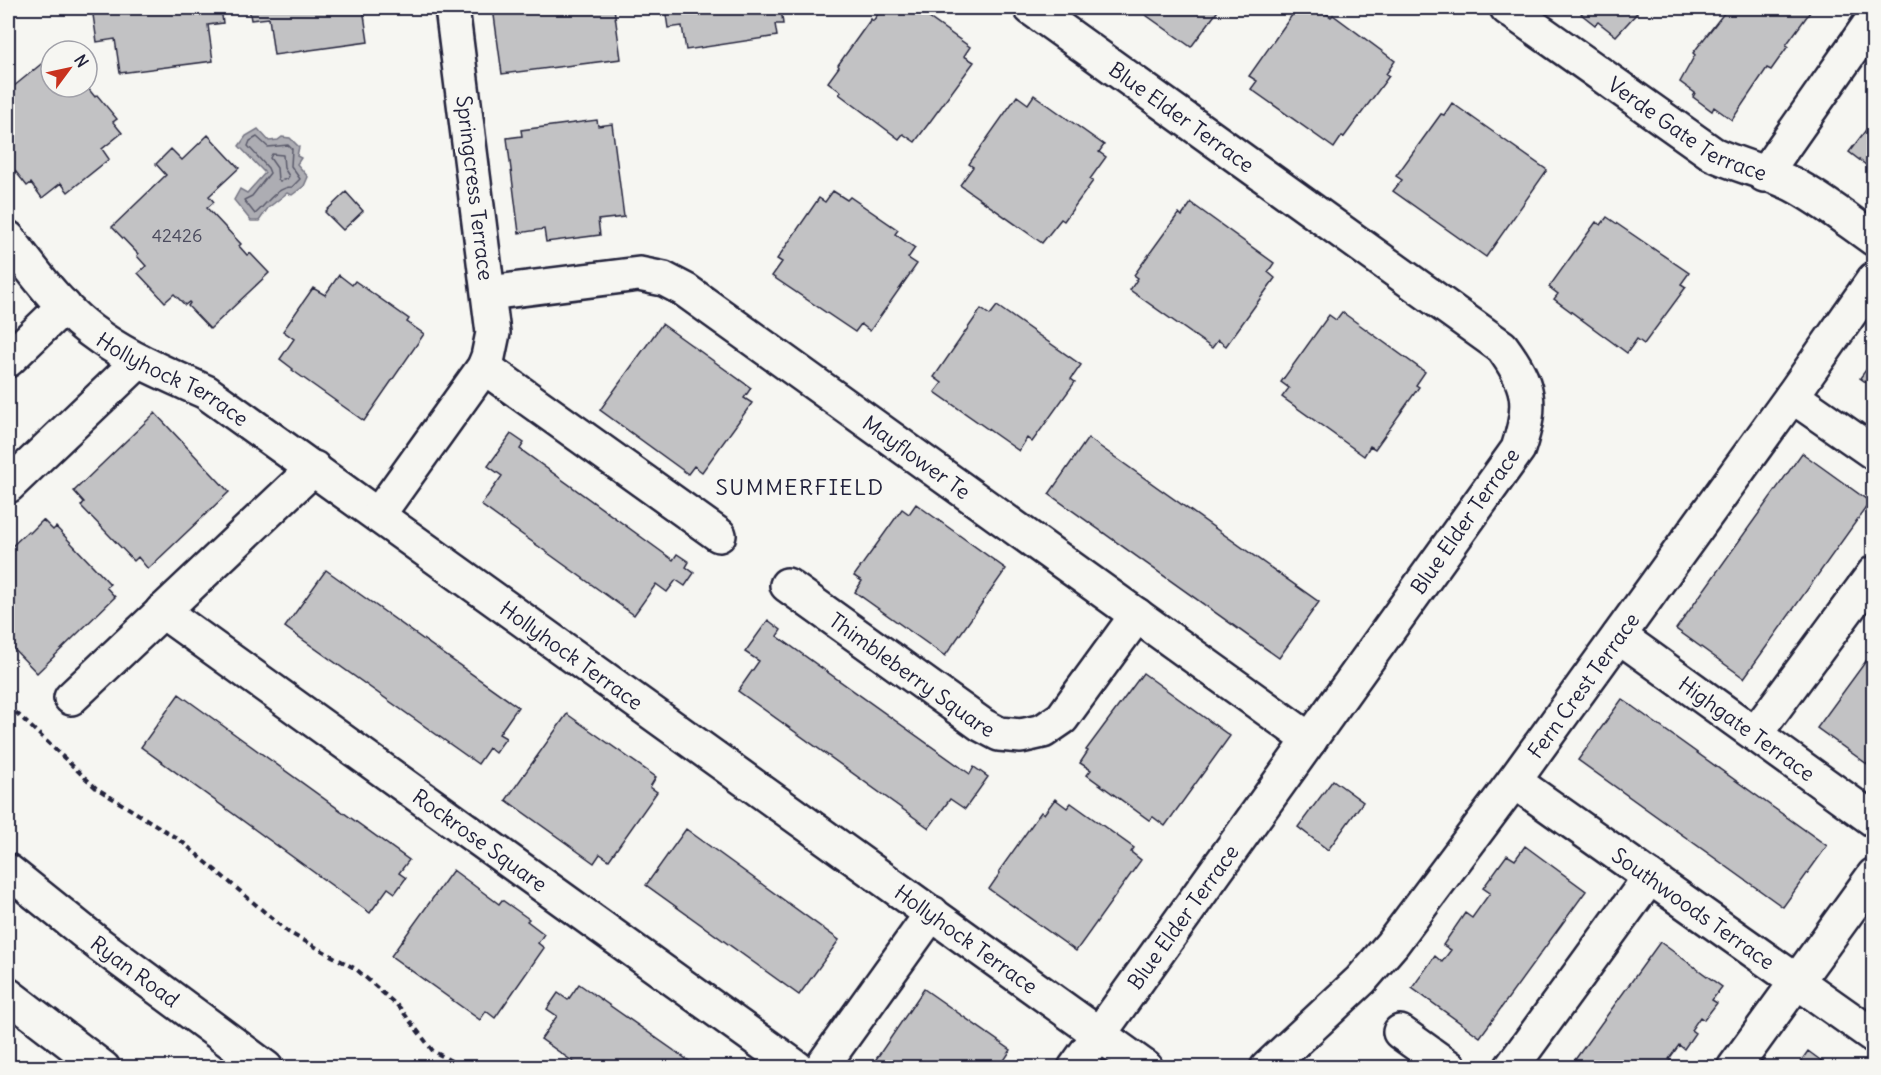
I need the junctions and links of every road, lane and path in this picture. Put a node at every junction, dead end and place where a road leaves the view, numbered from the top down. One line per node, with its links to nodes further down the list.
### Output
1 (452, 8): 9 (street, Springcress Terrace)
2 (1031, 8): 28 (street, Blue Elder Terrace)
3 (1507, 8): 5 (street, Verde Gate Terrace)
4 (1874, 18): 5 (street)
5 (1764, 175): 7 (street, Verde Gate Terrace)
6 (8, 238): 10 (street, Hollyhock Terrace)
7 (1874, 239)
8 (1874, 279): 14 (street, Fern Crest Terrace)
9 (489, 292): 13 (street, Springcress Terrace); 23 (street, Mayflower Te)
10 (64, 306): 11 (street); 12 (street, Hollyhock Terrace)
11 (8, 360)
12 (139, 361): 16 (street, Hollyhock Terrace); 17 (street)
13 (484, 366): 18 (street, Springcress Terrace); 19 (street)
14 (1792, 396): 15 (street); 24 (street, Fern Crest Terrace)
15 (1874, 453)
16 (314, 468): 18 (street, Hollyhock Terrace); 22 (street)
17 (8, 486)
18 (378, 515): 34 (street, Hollyhock Terrace)
19 (719, 535)
20 (1874, 573): 27 (street)
21 (787, 585): 23 (street, Thimbleberry Square)
22 (162, 611): 25 (street); 43 (street, Rockrose Square)
23 (1137, 615): 28 (street, Mayflower Te)
24 (1619, 636): 27 (street, Highgate Terrace); 29 (street, Fern Crest Terrace)
25 (71, 698)
26 (8, 705): 42 (path)
27 (1756, 733): 30 (street, Highgate Terrace)
28 (1310, 740): 38 (street, Blue Elder Terrace)
29 (1514, 781): 33 (street, Southwoods Terrace); 47 (street, Fern Crest Terrace)
30 (1874, 820)
31 (8, 871): 41 (street, Ryan Road)
32 (1874, 875): 35 (street)
33 (1650, 877): 35 (street, Southwoods Terrace); 49 (street)
34 (932, 913): 38 (street, Hollyhock Terrace); 44 (street)
35 (1798, 982): 39 (street, Southwoods Terrace); 50 (street)
36 (8, 995): 40 (street)
37 (1400, 1032): 48 (street)
38 (1099, 1034): 45 (street, Blue Elder Terrace); 46 (street, Hollyhock Terrace)
39 (1874, 1036)
40 (103, 1068)
41 (266, 1068)
42 (464, 1068)
43 (797, 1068)
44 (821, 1068)
45 (1075, 1068)
46 (1146, 1068)
47 (1267, 1068)
48 (1449, 1068)
49 (1511, 1068)
50 (1734, 1068)

